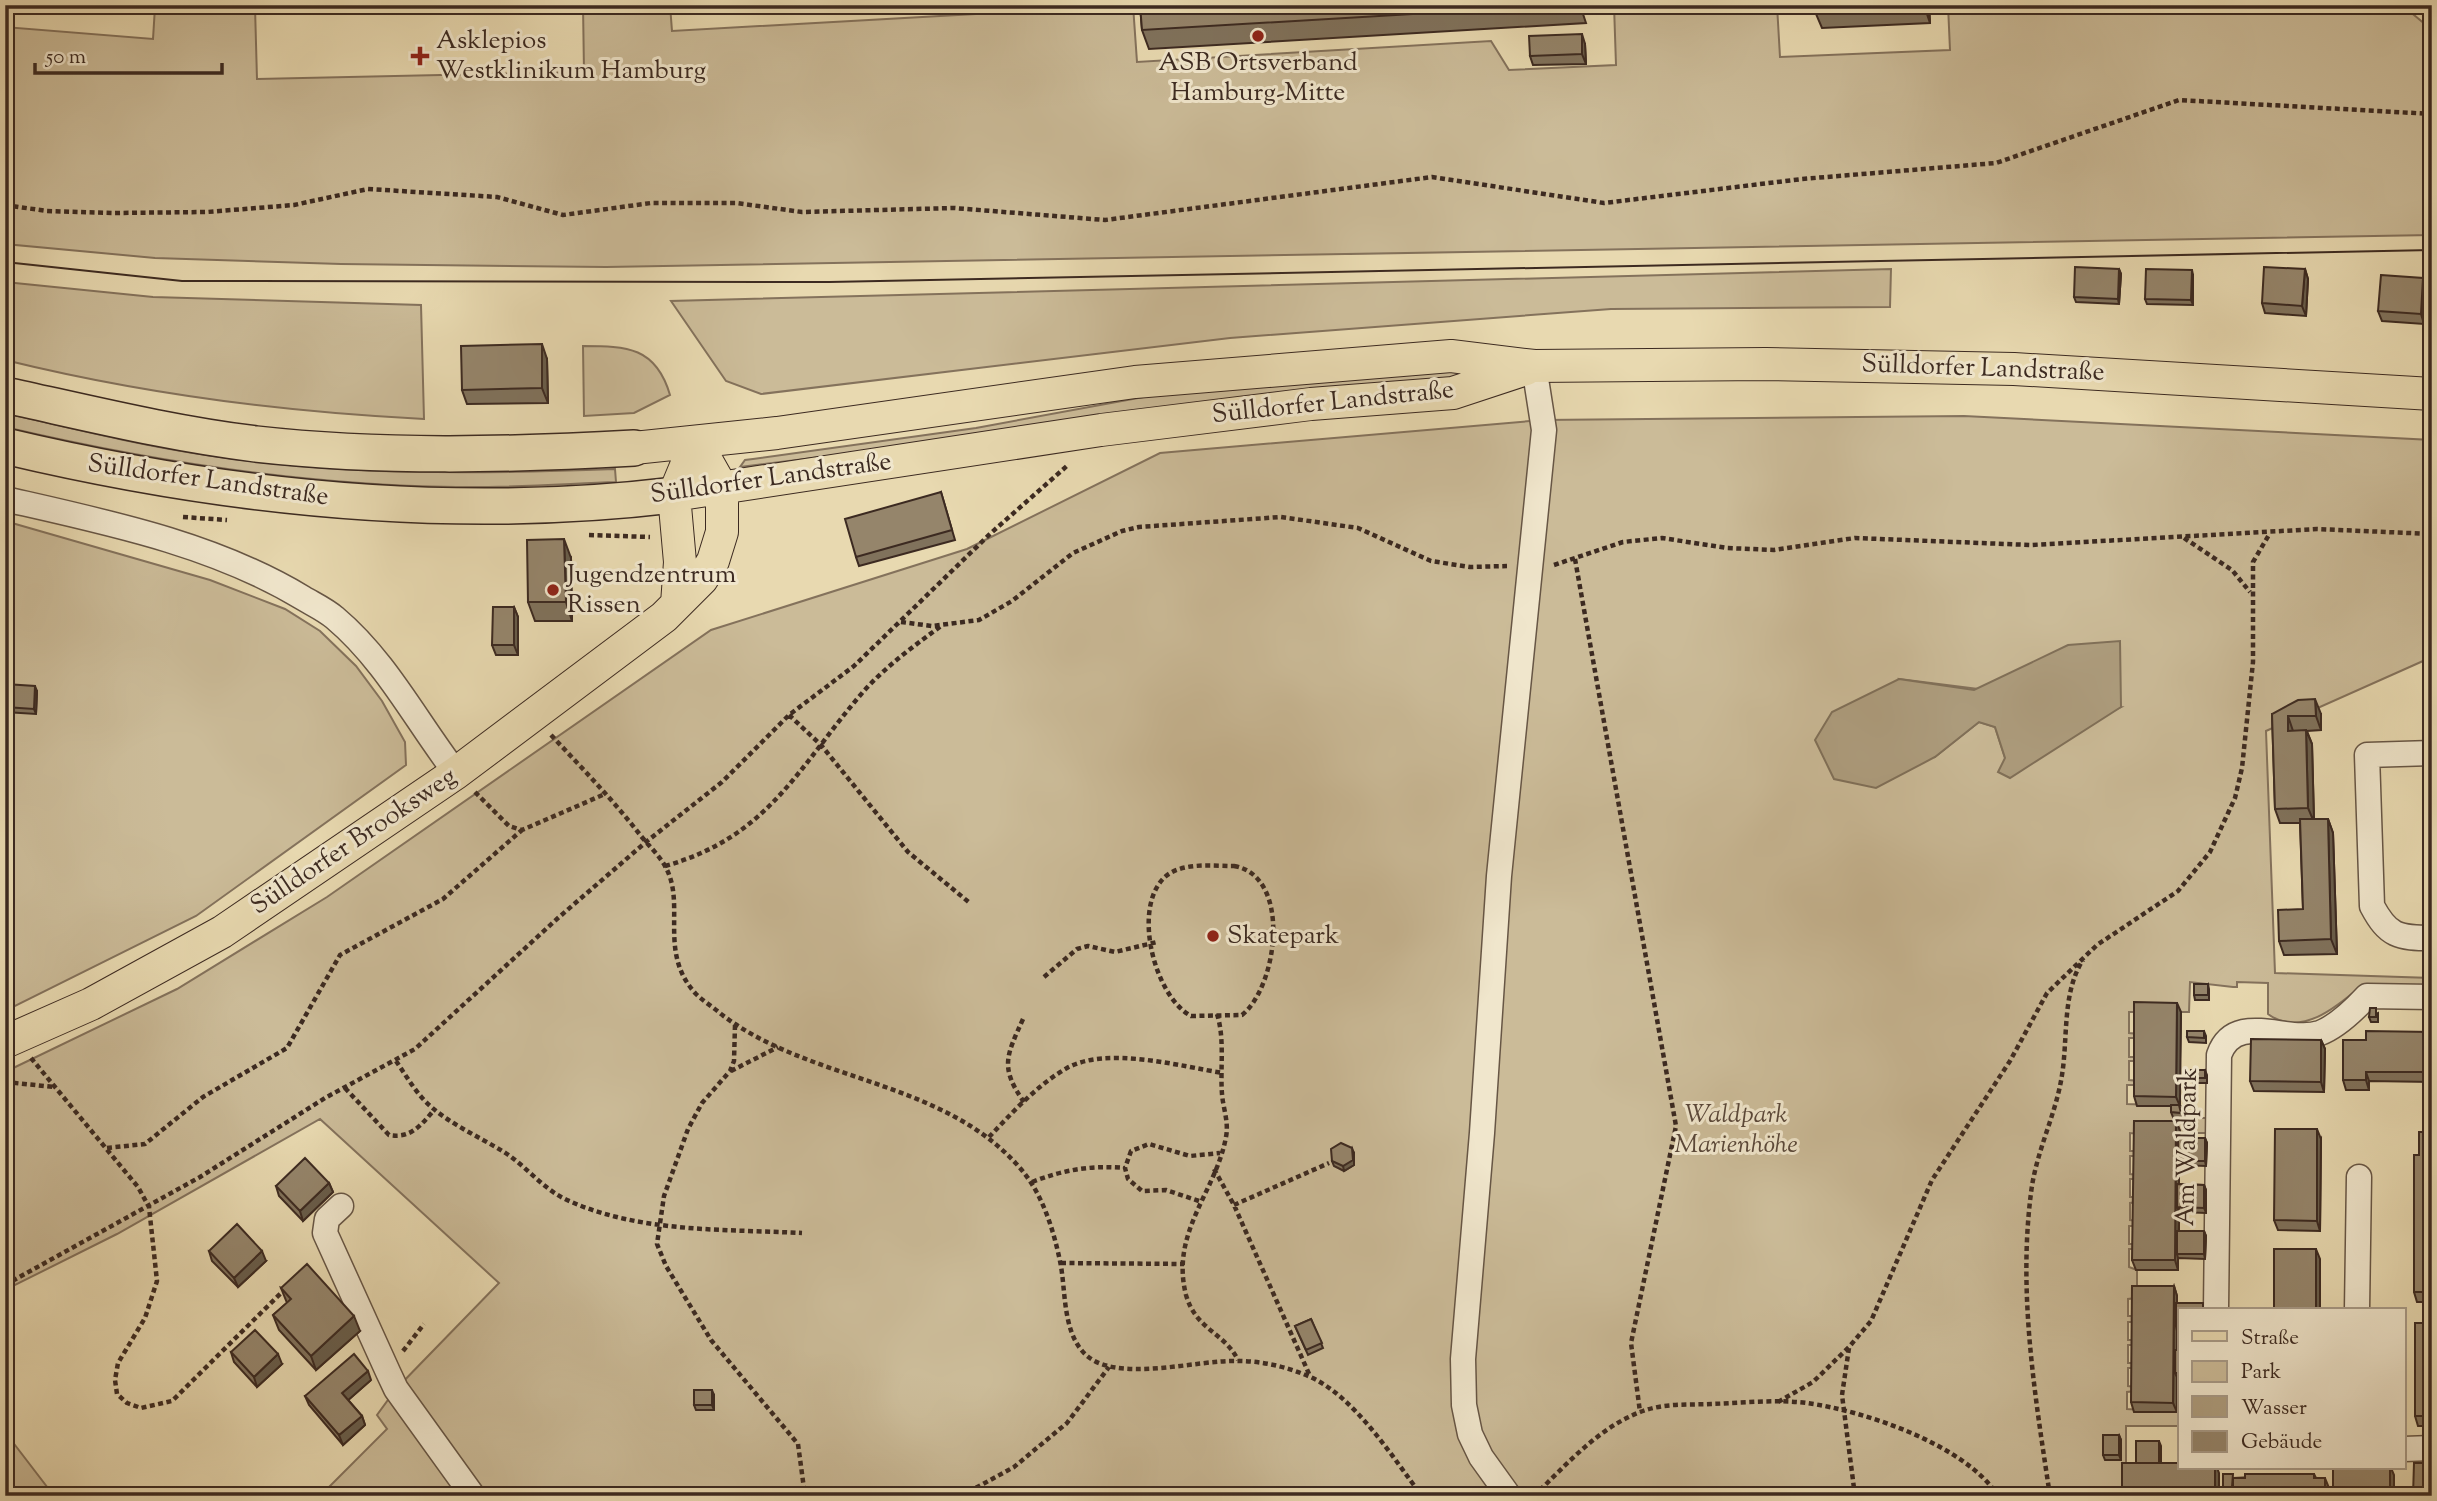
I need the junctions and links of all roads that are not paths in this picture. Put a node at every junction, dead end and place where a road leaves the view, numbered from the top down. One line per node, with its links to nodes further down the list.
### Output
1 (1534, 366): 2 (main road, Sülldorfer Landstraße); 4 (main road, Sülldorfer Landstraße); 7 (main road, Sülldorfer Landstraße); 23 (street)
2 (2432, 394)
3 (5, 395): 6 (highway, Sülldorfer Landstraße)
4 (696, 442): 6 (main road, Sülldorfer Landstraße); 7 (main road, Sülldorfer Brooksweg); 8 (main road)
5 (5, 446): 8 (highway, Sülldorfer Landstraße)
6 (634, 447)
7 (722, 488): 8 (main road, Sülldorfer Landstraße); 10 (main road, Sülldorfer Brooksweg)
8 (674, 495): 10 (main road)
9 (5, 499): 12 (street)
10 (677, 604): 12 (main road, Sülldorfer Brooksweg)
11 (2432, 753): 13 (street)
12 (462, 779): 15 (main road, Sülldorfer Brooksweg)
13 (2432, 938)
14 (2432, 997): 18 (street, Am Waldpark)
15 (10, 1040)
16 (2359, 1177): 19 (street)
17 (341, 1206): 22 (street)
18 (2216, 1308)
19 (2357, 1308)
20 (2432, 1448): 21 (street)
21 (2406, 1449)
22 (472, 1496)
23 (1509, 1496)

